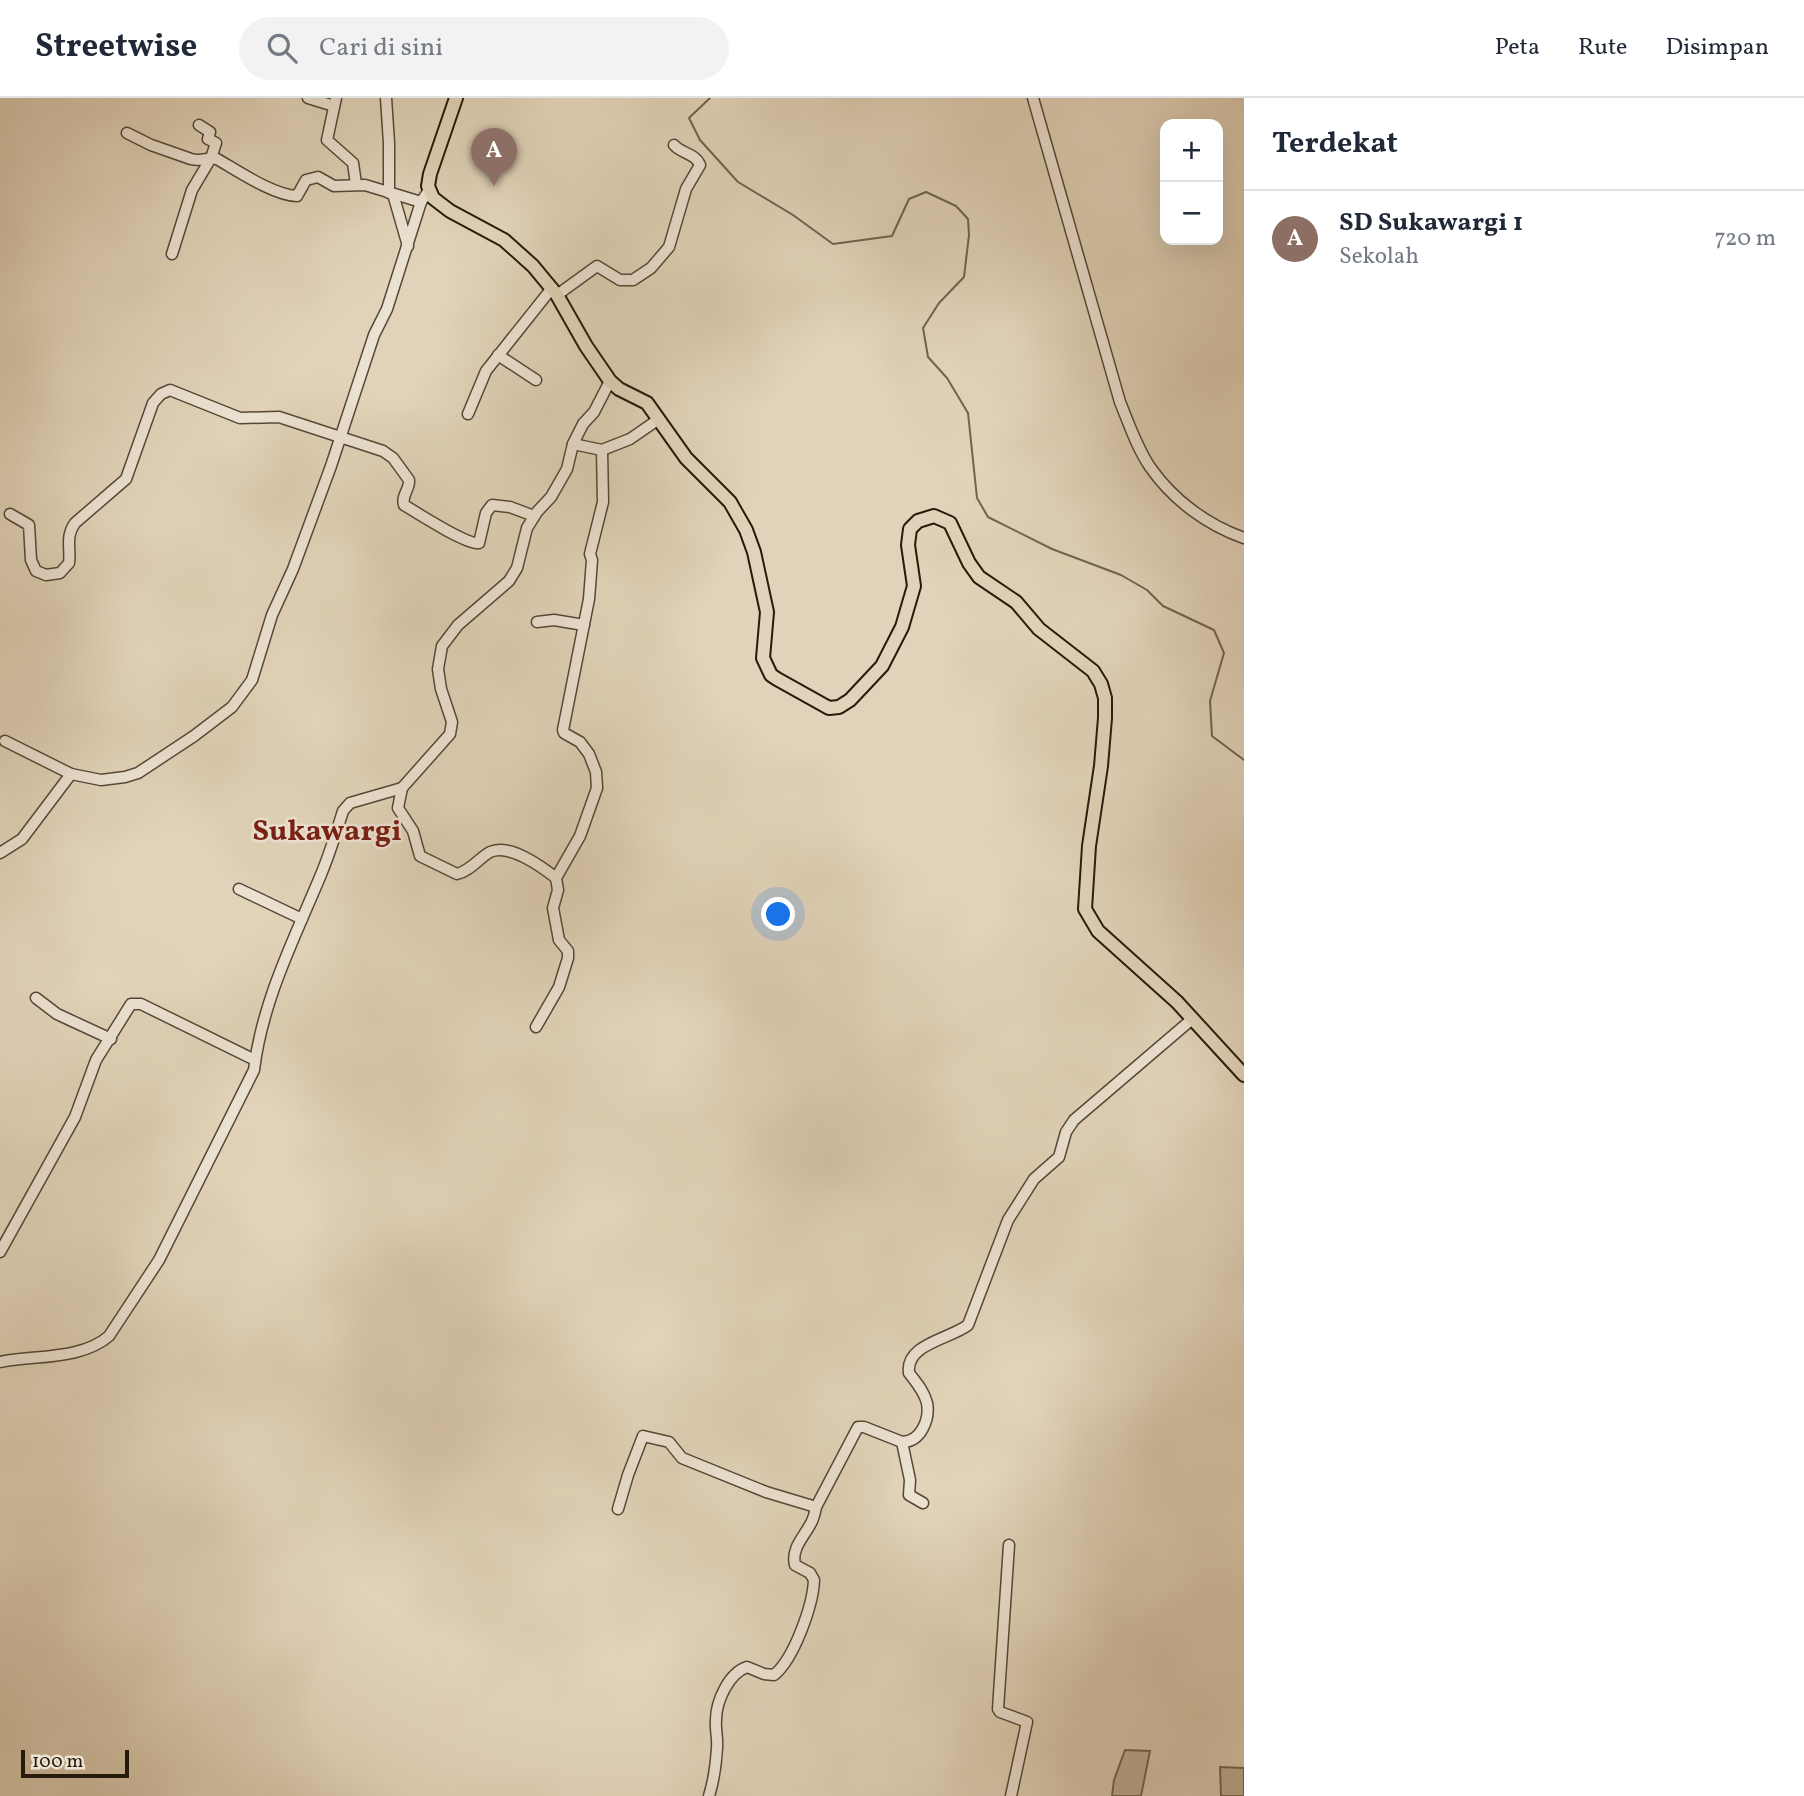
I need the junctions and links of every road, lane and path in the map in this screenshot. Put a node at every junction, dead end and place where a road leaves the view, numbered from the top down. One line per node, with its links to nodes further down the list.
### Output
1 (308, 98): 5 (street)
2 (386, 98): 12 (street)
3 (456, 98): 11 (main road)
4 (1033, 98): 27 (street)
5 (335, 102): 10 (street)
6 (199, 125): 9 (street)
7 (127, 133): 9 (street)
8 (674, 145): 16 (street)
9 (211, 158): 10 (street); 15 (street)
10 (356, 184): 12 (street)
11 (429, 190): 13 (street); 16 (main road)
12 (391, 193): 13 (street); 14 (street)
13 (422, 202): 14 (street)
14 (408, 246): 22 (street)
15 (172, 254)
16 (554, 291): 17 (street); 19 (main road)
17 (498, 355): 18 (street); 20 (street)
18 (536, 380)
19 (610, 381): 21 (main road); 23 (street)
20 (468, 414)
21 (659, 419): 24 (street); 38 (main road)
22 (339, 437): 25 (street); 26 (street); 31 (street)
23 (573, 444): 24 (street); 26 (street)
24 (602, 450): 29 (street)
25 (10, 514)
26 (534, 516): 32 (street)
27 (1244, 538)
28 (537, 622): 29 (street)
29 (584, 625): 34 (street)
30 (5, 741): 31 (street)
31 (71, 774): 33 (street)
32 (402, 788): 34 (street); 36 (street)
33 (0, 853)
34 (556, 878): 39 (street)
35 (239, 889): 36 (street)
36 (302, 919): 41 (street)
37 (36, 998): 40 (street)
38 (1191, 1020): 42 (main road); 45 (street)
39 (536, 1027)
40 (111, 1039): 41 (street); 43 (street)
41 (255, 1060): 44 (street)
42 (1244, 1075)
43 (0, 1252)
44 (0, 1362)
45 (902, 1442): 46 (street); 47 (street)
46 (923, 1503)
47 (816, 1507): 48 (street); 50 (street)
48 (618, 1509)
49 (1009, 1545): 51 (street)
50 (709, 1796)
51 (1011, 1796)

